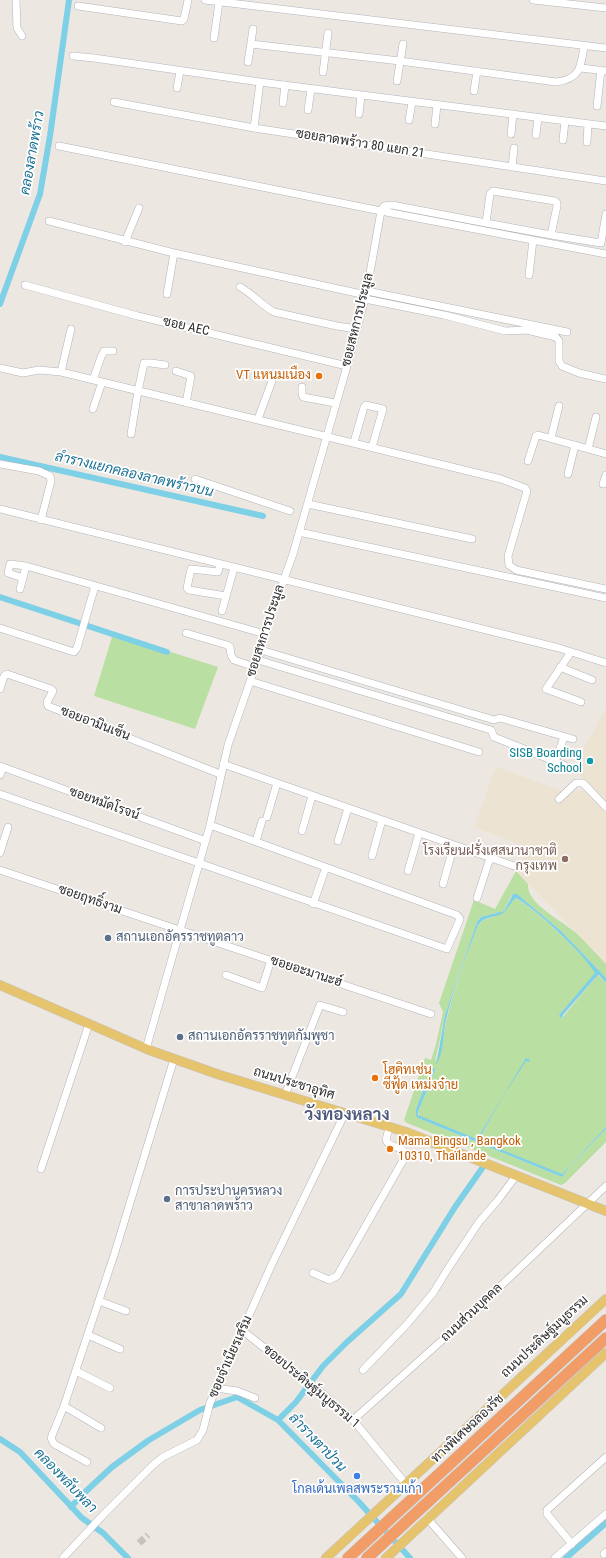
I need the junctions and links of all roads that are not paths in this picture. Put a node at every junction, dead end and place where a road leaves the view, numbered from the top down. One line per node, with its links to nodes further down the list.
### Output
1 (16, 0): 10 (street)
2 (188, 0): 6 (street)
3 (206, 0): 5 (street)
4 (534, 0): 7 (street)
5 (219, 2): 11 (street); 14 (street)
6 (78, 6)
7 (606, 8)
8 (253, 29): 12 (street)
9 (328, 33): 16 (street)
10 (22, 36)
11 (214, 38)
12 (251, 44): 16 (street); 19 (street)
13 (402, 44): 18 (street)
14 (584, 46): 15 (street); 20 (street)
15 (606, 48)
16 (326, 52): 18 (street); 24 (street)
17 (73, 56): 21 (street)
18 (400, 60): 22 (street); 25 (street)
19 (248, 62)
20 (581, 68): 22 (street); 23 (street)
21 (180, 71): 26 (street); 28 (street)
22 (478, 71): 30 (street)
23 (603, 71): 36 (street)
24 (323, 72)
25 (398, 81)
26 (260, 82): 27 (street); 46 (street)
27 (285, 85): 29 (street); 34 (street)
28 (177, 88)
29 (311, 89): 31 (street); 37 (street)
30 (474, 91)
31 (361, 95): 33 (street); 38 (street)
32 (114, 102): 46 (street, ซอยลาดพร้าว 80 แยก 21)
33 (412, 102): 35 (street); 41 (street)
34 (283, 103)
35 (437, 105): 39 (street); 43 (street)
36 (597, 106)
37 (308, 110)
38 (359, 114)
39 (513, 114): 40 (street); 47 (street)
40 (538, 118): 42 (street); 48 (street)
41 (409, 120)
42 (565, 121): 44 (street); 49 (street)
43 (435, 124)
44 (588, 124): 45 (street); 50 (street)
45 (606, 126)
46 (254, 128): 53 (street, ซอยลาดพร้าว 80 แยก 21)
47 (511, 134)
48 (536, 135)
49 (563, 140)
50 (586, 142)
51 (59, 146): 56 (street)
52 (514, 148): 53 (street)
53 (512, 167): 54 (street, ซอยลาดพร้าว 80 แยก 21)
54 (606, 181)
55 (139, 208): 62 (street)
56 (381, 211): 59 (street); 61 (street); 70 (street, ซอยสหการประมูล)
57 (606, 214): 63 (street)
58 (49, 221): 62 (street)
59 (486, 223): 60 (street); 60 (street)
60 (551, 235): 63 (street)
61 (533, 240): 65 (street); 66 (street)
62 (124, 242): 64 (street)
63 (603, 244)
64 (174, 254): 69 (street); 70 (street)
65 (606, 254)
66 (529, 275)
67 (25, 285): 76 (street, ซอย AEC)
68 (240, 287): 72 (street)
69 (167, 294)
70 (366, 295): 72 (street, ซอยสหการประมูล); 73 (street); 80 (street)
71 (71, 329): 79 (street)
72 (357, 329): 76 (street, ซอยสหการประมูล)
73 (567, 332)
74 (114, 351): 81 (street)
75 (165, 365): 85 (street)
76 (347, 366): 87 (street, ซอยสหการประมูล)
77 (0, 368): 79 (street)
78 (176, 371): 86 (street)
79 (61, 372): 81 (street)
80 (606, 379)
81 (93, 380): 83 (street)
82 (272, 381): 91 (street)
83 (102, 382): 85 (street); 89 (street)
84 (302, 387): 87 (street)
85 (138, 391): 86 (street); 92 (street)
86 (186, 403): 91 (street)
87 (335, 403): 93 (street, ซอยสหการประมูล)
88 (559, 406): 94 (street)
89 (93, 409)
90 (596, 417): 98 (street)
91 (258, 419): 93 (street)
92 (131, 434)
93 (326, 435): 95 (street); 106 (street, ซอยสหการประมูล)
94 (551, 438): 96 (street); 100 (street)
95 (354, 442): 97 (street); 97 (street)
96 (575, 445): 98 (street); 102 (street)
97 (372, 446): 119 (street)
98 (588, 448): 99 (street)
99 (606, 454)
100 (528, 461)
101 (0, 464): 109 (street)
102 (568, 474)
103 (606, 475): 105 (street)
104 (195, 479): 108 (street)
105 (603, 484)
106 (308, 504): 110 (street, ซอยสหการประมูล); 111 (street)
107 (0, 509): 109 (street)
108 (290, 511)
109 (41, 520): 112 (street)
110 (300, 532): 116 (street, ซอยสหการประมูล); 121 (street)
111 (472, 539)
112 (220, 564): 114 (street); 120 (street)
113 (26, 566): 115 (street); 115 (street); 117 (street)
114 (234, 568): 116 (street); 120 (street)
115 (23, 578): 118 (street)
116 (283, 580): 125 (street, ซอยสหการประมูล); 127 (street)
117 (95, 586): 123 (street); 125 (street)
118 (20, 588)
119 (606, 589)
120 (226, 596): 122 (street)
121 (606, 598)
122 (222, 611)
123 (0, 628)
124 (186, 633): 131 (street)
125 (265, 634): 126 (street, ซอยสหการประมูล)
126 (261, 650): 128 (street, ซอยสหการประมูล); 129 (street)
127 (571, 652): 130 (street); 132 (street)
128 (258, 660): 131 (street, ซอยสหการประมูล); 133 (street)
129 (294, 660): 133 (street); 134 (street)
130 (606, 663)
131 (255, 667): 136 (street, ซอยสหการประมูล)
132 (560, 667): 135 (street); 140 (street)
133 (291, 670): 137 (street)
134 (340, 675): 137 (street); 139 (street)
135 (592, 680)
136 (250, 681): 146 (street); 148 (street, ซอยสหการประมูล)
137 (338, 684): 141 (street)
138 (0, 689): 151 (street, ซอยอามินเซ็น)
139 (421, 698): 141 (street); 142 (street)
140 (581, 702)
141 (419, 708): 143 (street)
142 (494, 720): 143 (street); 144 (street)
143 (491, 730): 147 (street)
144 (564, 736): 145 (street); 147 (street)
145 (573, 739)
146 (479, 752)
147 (555, 762): 149 (street)
148 (223, 764): 151 (street, ซอยสหการประมูล); 153 (street)
149 (564, 765)
150 (1, 766): 152 (street); 164 (street, ซอยหมัดโรจน์)
151 (220, 774): 160 (street, ซอยสหการประมูล)
152 (0, 775)
153 (277, 783): 155 (street); 165 (street)
154 (0, 794): 171 (street)
155 (312, 796): 158 (street); 162 (street)
156 (558, 799): 157 (street)
157 (606, 807)
158 (348, 808): 159 (street); 166 (street)
159 (382, 820): 163 (street); 169 (street)
160 (210, 824): 164 (street, ซอยสหการประมูล); 165 (street)
161 (8, 827): 168 (street)
162 (302, 831)
163 (419, 833): 167 (street); 175 (street)
164 (206, 841): 171 (street, ซอยสหการประมูล)
165 (256, 841): 173 (street)
166 (338, 841)
167 (454, 845): 170 (street); 176 (street)
168 (0, 852)
169 (372, 856)
170 (490, 858): 172 (street); 177 (street)
171 (199, 864): 178 (street); 179 (street, ซอยสหการประมูล)
172 (514, 866)
173 (326, 867): 178 (street); 178 (street)
174 (0, 870): 179 (street, ซอยฤทธิ์งาม)
175 (408, 871)
176 (443, 884)
177 (477, 898)
178 (313, 904)
179 (181, 931): 180 (street, ซอยอะมานะฮ์); 186 (street, ซอยสหการประมูล)
180 (270, 960): 181 (street); 184 (street, ซอยอะมานะฮ์)
181 (226, 975)
182 (0, 985): 185 (main road, ถนนประชาอุทิศ)
183 (343, 1012): 188 (street)
184 (431, 1014)
185 (89, 1024): 186 (main road, ถนนประชาอุทิศ); 191 (street)
186 (146, 1049): 187 (main road, ถนนประชาอุทิศ)
187 (174, 1059): 188 (main road, ถนนประชาอุทิศ); 198 (street)
188 (285, 1095): 189 (main road, ถนนประชาอุทิศ)
189 (345, 1113): 190 (main road, ถนนประชาอุทิศ); 201 (street, ซอยจำเนียรเสริม)
190 (390, 1127): 192 (main road, ถนนประชาอุทิศ); 196 (street)
191 (41, 1169)
192 (516, 1176): 194 (main road, ถนนประชาอุทิศ); 206 (street)
193 (606, 1186): 194 (street, ถนนส่วนบุคคล)
194 (588, 1204): 195 (main road, ถนนประชาอุทิศ); 212 (street, ถนนส่วนบุคคล)
195 (606, 1211)
196 (313, 1273)
197 (606, 1299): 216 (main road, ถนนประดิษฐ์มนูธรรม)
198 (99, 1301): 199 (street); 202 (street)
199 (126, 1311)
200 (606, 1320): 222 (highway, ทางพิเศษฉลองรัช)
201 (243, 1331): 209 (street, ซอยจำเนียรเสริม); 212 (street, ซอยประดิษฐ์มนูธรรม 1)
202 (88, 1335): 204 (street); 207 (street)
203 (606, 1338): 223 (highway, ทางพิเศษฉลองรัช)
204 (120, 1349)
205 (606, 1353): 218 (main road)
206 (363, 1370)
207 (76, 1371): 208 (street); 211 (street)
208 (110, 1388)
209 (216, 1388): 210 (street); 220 (street, ซอยจำเนียรเสริม)
210 (255, 1398)
211 (64, 1406): 213 (street); 215 (street)
212 (354, 1420): 216 (street, ซอยประดิษฐ์มนูธรรม 1)
213 (101, 1428)
214 (606, 1457): 219 (street)
215 (88, 1462)
216 (406, 1484): 221 (main road, ถนนประดิษฐ์มนูธรรม)
217 (606, 1514): 219 (street)
218 (427, 1518): 224 (main road); 225 (street)
219 (572, 1544): 226 (street)
220 (63, 1558)
221 (326, 1558)
222 (348, 1558)
223 (367, 1558)
224 (386, 1558)
225 (462, 1558)
226 (555, 1558)

